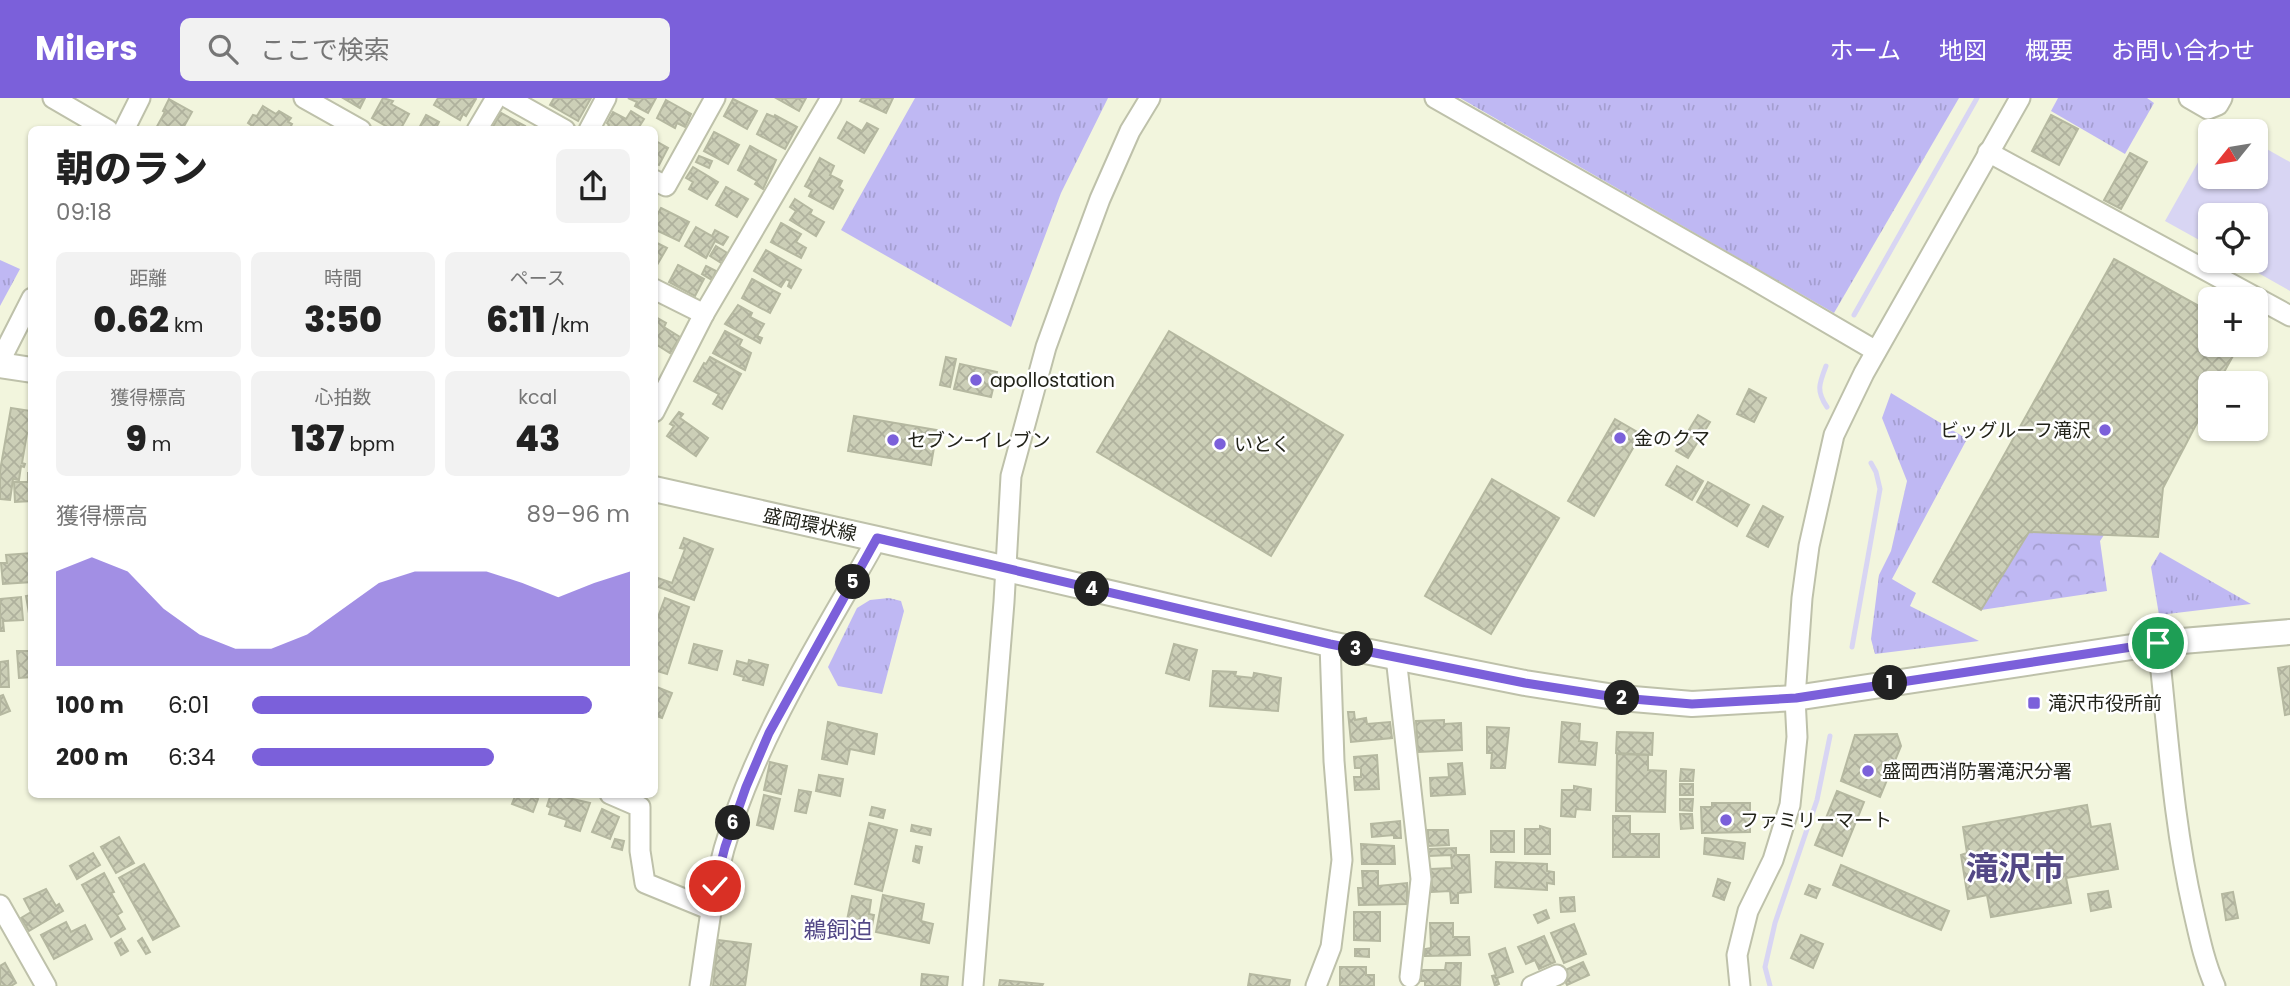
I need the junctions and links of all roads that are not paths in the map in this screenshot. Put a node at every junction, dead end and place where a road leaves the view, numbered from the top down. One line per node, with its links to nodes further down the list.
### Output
1 (53, 98): 14 (street)
2 (140, 98): 15 (street)
3 (304, 98): 16 (street)
4 (496, 98): 17 (street)
5 (508, 98): 18 (street)
6 (606, 98): 19 (street)
7 (715, 98): 21 (street)
8 (831, 98): 24 (street)
9 (1150, 98): 32 (street)
10 (1436, 98): 26 (street)
11 (2020, 98): 20 (street)
12 (2189, 98): 13 (street)
13 (2222, 98)
14 (101, 126)
15 (126, 126)
16 (354, 126)
17 (479, 126)
18 (558, 126)
19 (591, 126)
20 (1988, 152): 25 (street); 26 (street)
21 (658, 182)
22 (658, 291): 24 (street)
23 (28, 306): 27 (street)
24 (704, 314): 29 (street)
25 (2290, 316)
26 (1876, 351): 37 (street)
27 (0, 363): 28 (main road)
28 (28, 369)
29 (662, 382)
30 (658, 490): 31 (main road, 盛岡環状線)
31 (877, 538): 32 (main road, 盛岡環状線); 40 (street)
32 (1006, 569): 35 (main road, 盛岡環状線); 45 (street)
33 (2290, 632): 34 (main road, 盛岡環状線)
34 (2158, 643): 37 (main road, 盛岡環状線); 49 (street)
35 (1330, 644): 36 (main road, 盛岡環状線); 46 (street)
36 (1396, 657): 37 (main road, 盛岡環状線); 42 (street)
37 (1796, 698): 48 (street)
38 (619, 798): 40 (street)
39 (0, 905): 43 (street)
40 (711, 910): 44 (street)
41 (1557, 975): 47 (street)
42 (1410, 977)
43 (46, 986)
44 (700, 986)
45 (973, 986)
46 (1316, 986)
47 (1532, 986)
48 (1740, 986)
49 (2215, 986)

